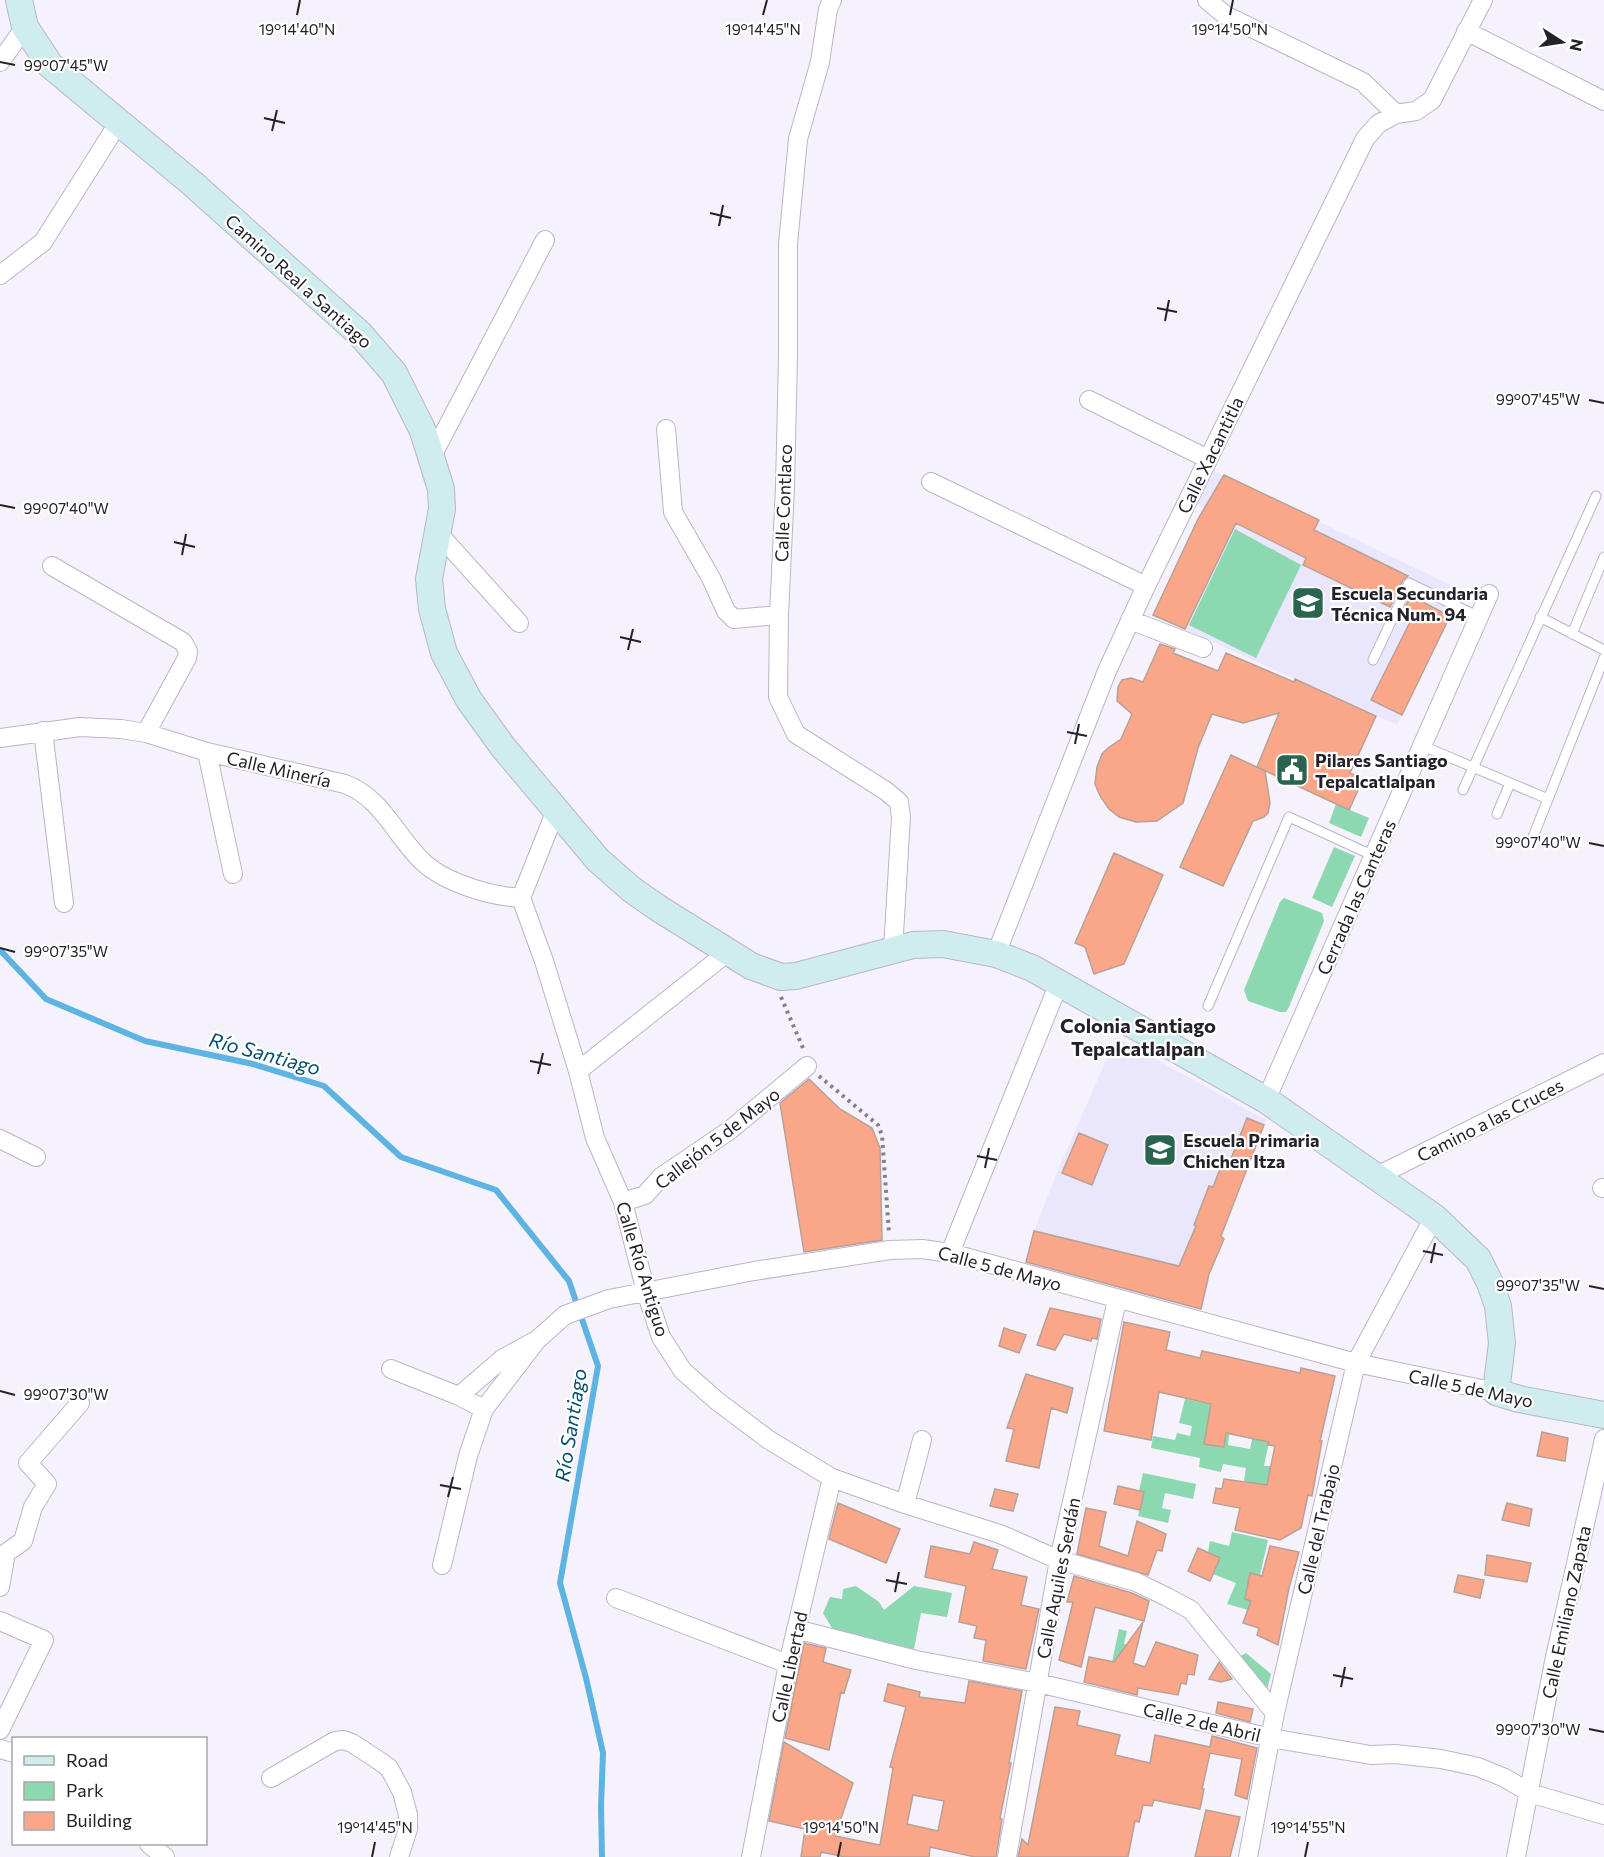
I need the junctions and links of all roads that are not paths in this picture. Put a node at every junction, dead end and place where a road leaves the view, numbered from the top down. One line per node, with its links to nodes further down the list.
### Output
1 (832, 0): 23 (street, Calle Contlaco)
2 (1207, 0): 8 (street)
3 (1483, 0): 5 (street, Calle Xacantitla)
4 (19, 9): 6 (street); 9 (street, Camino Real a Santiago)
5 (1466, 31): 7 (street); 8 (street, Calle Xacantitla)
6 (0, 62)
7 (1604, 101)
8 (1396, 114): 15 (street, Calle Xacantitla)
9 (119, 122): 11 (street); 14 (street, Camino Real a Santiago)
10 (546, 240): 14 (street)
11 (0, 275)
12 (1089, 400): 15 (street)
13 (666, 429): 23 (street)
14 (432, 456): 18 (street, Camino Real a Santiago)
15 (1208, 459): 21 (street, Calle Xacantitla)
16 (931, 482): 21 (street)
17 (1596, 496): 25 (lane)
18 (438, 533): 27 (street); 42 (street, Camino Real a Santiago)
19 (1604, 557): 28 (lane)
20 (52, 566): 34 (street)
21 (1146, 586): 26 (street, Calle Xacantitla)
22 (1489, 594): 24 (street, Cerrada las Canteras)
23 (779, 615): 50 (street, Calle Contlaco)
24 (1479, 617): 32 (lane); 36 (street, Cerrada las Canteras)
25 (1540, 617): 28 (lane); 38 (lane)
26 (1130, 620): 29 (street); 51 (street, Calle Xacantitla)
27 (519, 623)
28 (1572, 634): 30 (lane)
29 (1203, 648)
30 (1604, 650)
31 (1604, 658): 41 (lane)
32 (1373, 660)
33 (43, 731): 34 (street, Calle Minería); 35 (street, Calle Minería); 48 (street)
34 (146, 734): 37 (street, Calle Minería)
35 (0, 738)
36 (1423, 746): 38 (lane); 45 (street, Cerrada las Canteras)
37 (207, 752): 46 (street); 47 (street, Calle Minería)
38 (1473, 768): 39 (lane); 40 (lane)
39 (1510, 783): 41 (lane); 43 (lane)
40 (1463, 790)
41 (1548, 799): 44 (lane)
42 (556, 810): 47 (street); 49 (street, Camino Real a Santiago)
43 (1497, 814)
44 (1533, 837)
45 (1374, 856): 53 (lane); 57 (street, Cerrada las Canteras)
46 (233, 874)
47 (520, 898): 56 (street, Calle Río Antiguo)
48 (64, 903)
49 (728, 951): 50 (street, Camino Real a Santiago); 56 (street)
50 (892, 951): 51 (street)
51 (996, 954): 52 (street)
52 (1059, 983): 57 (street); 63 (street)
53 (1208, 1006)
54 (1604, 1063): 60 (street, Camino a las Cruces)
55 (807, 1066): 61 (street, Callejón 5 de Mayo)
56 (578, 1071): 61 (street, Calle Río Antiguo)
57 (1266, 1100): 60 (street)
58 (0, 1139): 59 (street)
59 (36, 1157)
60 (1376, 1177): 62 (street)
61 (623, 1202): 64 (street, Calle Río Antiguo)
62 (1434, 1217): 67 (street, Calle del Trabajo); 69 (street)
63 (950, 1253): 64 (street, Calle 5 de Mayo); 65 (street, Calle 5 de Mayo)
64 (646, 1292): 66 (street, Calle 5 de Mayo); 76 (street, Calle Río Antiguo)
65 (1117, 1300): 67 (street, Calle 5 de Mayo); 78 (street, Calle Aquiles Serdán)
66 (537, 1340): 70 (street); 72 (street, Calle 5 de Mayo)
67 (1356, 1363): 69 (street, Calle 5 de Mayo); 86 (street, Calle del Trabajo)
68 (391, 1369): 70 (street)
69 (1496, 1392): 73 (street, Calle 5 de Mayo)
70 (459, 1396): 72 (street)
71 (80, 1402): 80 (street)
72 (484, 1409): 79 (street, Calle 5 de Mayo)
73 (1604, 1414)
74 (1604, 1439): 90 (street, Calle Emiliano Zapata)
75 (922, 1440): 77 (street)
76 (832, 1478): 77 (street, Calle Río Antiguo); 83 (street, Calle Libertad)
77 (905, 1504): 78 (street, Calle Río Antiguo)
78 (1059, 1560): 85 (street, Calle Aquiles Serdán); 86 (street, Calle Río Antiguo)
79 (442, 1565)
80 (0, 1587)
81 (616, 1598): 84 (street)
82 (0, 1622): 87 (street)
83 (796, 1629): 84 (street, Calle Libertad); 85 (street, Calle 2 de Abril)
84 (788, 1664): 95 (street, Calle Libertad)
85 (1038, 1683): 88 (street, Calle 2 de Abril); 96 (street, Calle Aquiles Serdán)
86 (1275, 1713): 88 (street, Calle del Trabajo)
87 (0, 1730)
88 (1271, 1738): 90 (street, Calle 2 de Abril); 97 (street, Calle del Trabajo)
89 (271, 1778): 94 (street)
90 (1530, 1793): 91 (street, Calle 2 de Abril); 98 (street, Calle Emiliano Zapata)
91 (1604, 1815)
92 (150, 1845): 93 (street)
93 (165, 1857)
94 (399, 1857)
95 (751, 1857)
96 (1006, 1857)
97 (1248, 1857)
98 (1516, 1857)

